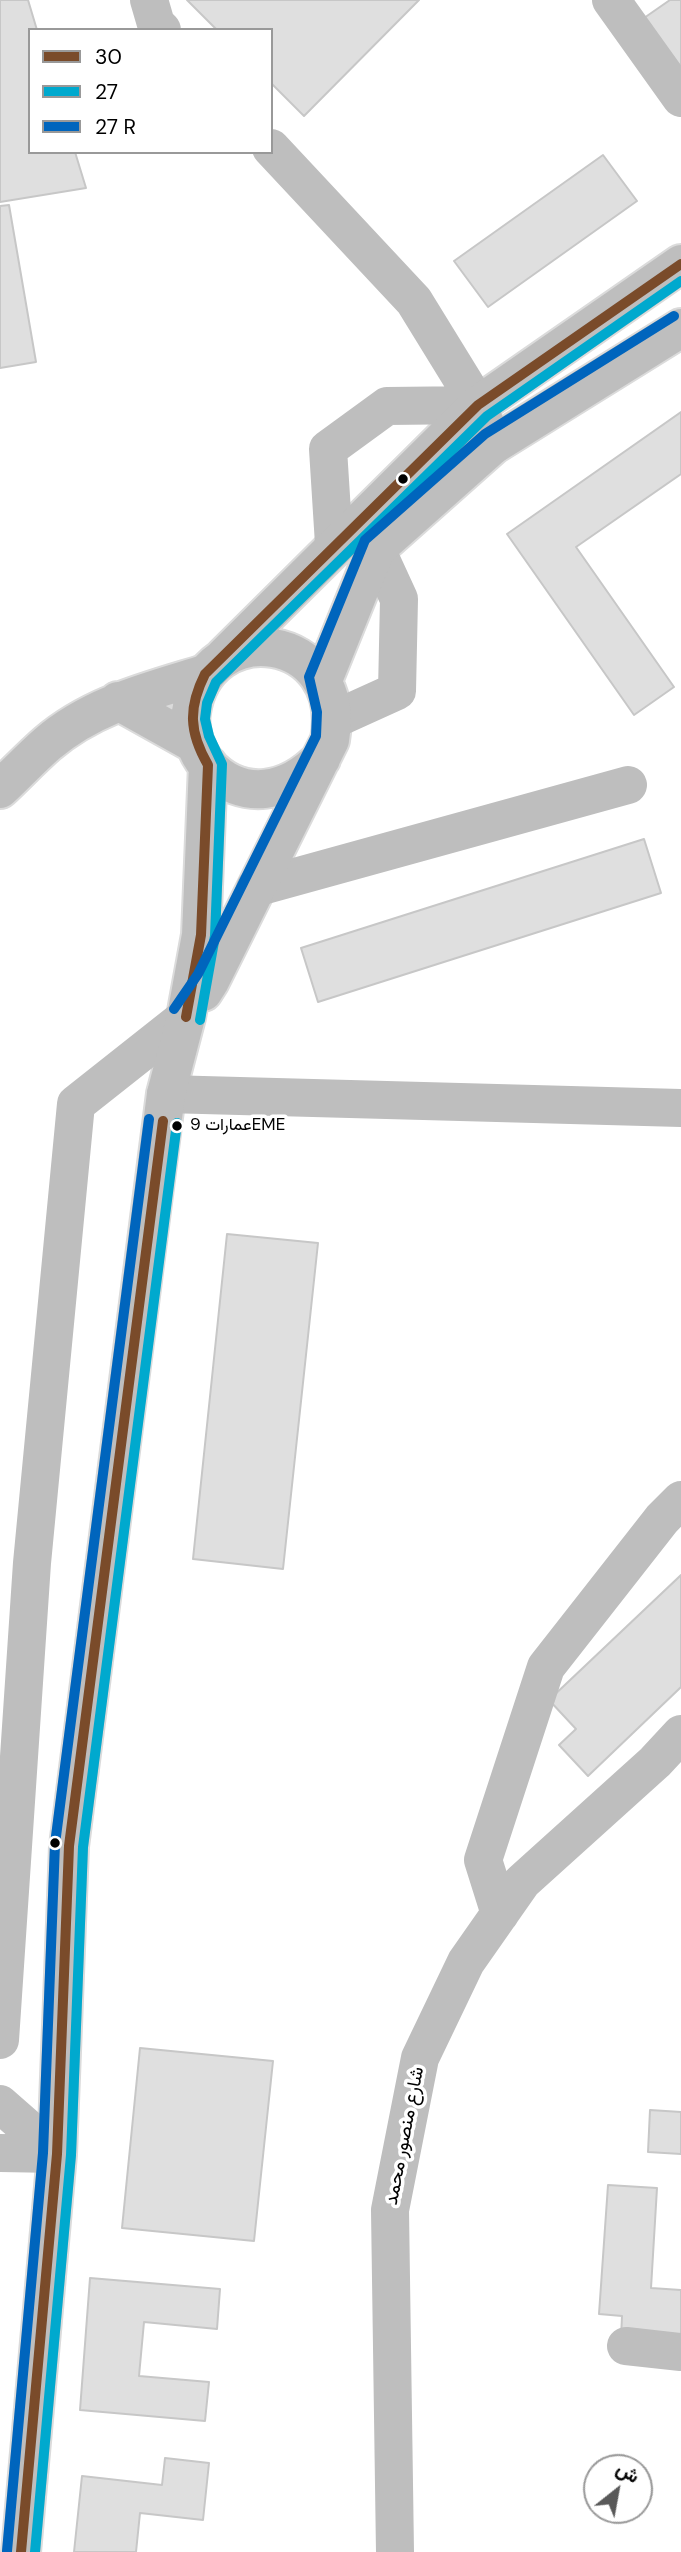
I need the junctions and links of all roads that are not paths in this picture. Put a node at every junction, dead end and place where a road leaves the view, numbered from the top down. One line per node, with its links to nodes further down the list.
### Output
1 (149, 0): 3 (main road)
2 (611, 0): 4 (main road)
3 (160, 28)
4 (681, 98)
5 (273, 150): 8 (main road)
6 (681, 264): 8 (main road)
7 (681, 328): 9 (main road)
8 (478, 405): 9 (main road); 10 (main road); 10 (main road)
9 (494, 445): 11 (main road)
10 (334, 544): 12 (main road)
11 (376, 550): 13 (main road); 15 (main road)
12 (214, 665): 13 (main road); 14 (main road); 16 (main road)
13 (323, 680): 15 (main road)
14 (118, 701): 16 (main road); 19 (main road)
15 (334, 720): 17 (main road)
16 (201, 755): 17 (main road); 21 (main road)
17 (321, 759): 20 (main road)
18 (628, 785): 20 (main road)
19 (0, 789)
20 (255, 888): 21 (main road)
21 (186, 1017): 22 (main road); 27 (main road)
22 (166, 1094): 23 (main road); 30 (main road)
23 (676, 1100)
24 (681, 1500): 26 (main road)
25 (681, 1734): 26 (main road, شارع منصور محمد)
26 (500, 1914): 34 (main road, شارع منصور محمد)
27 (0, 2040)
28 (0, 2104): 30 (main road)
29 (0, 2153): 30 (main road)
30 (57, 2154): 33 (main road)
31 (626, 2346): 32 (main road)
32 (681, 2352)
33 (21, 2552)
34 (395, 2552)

